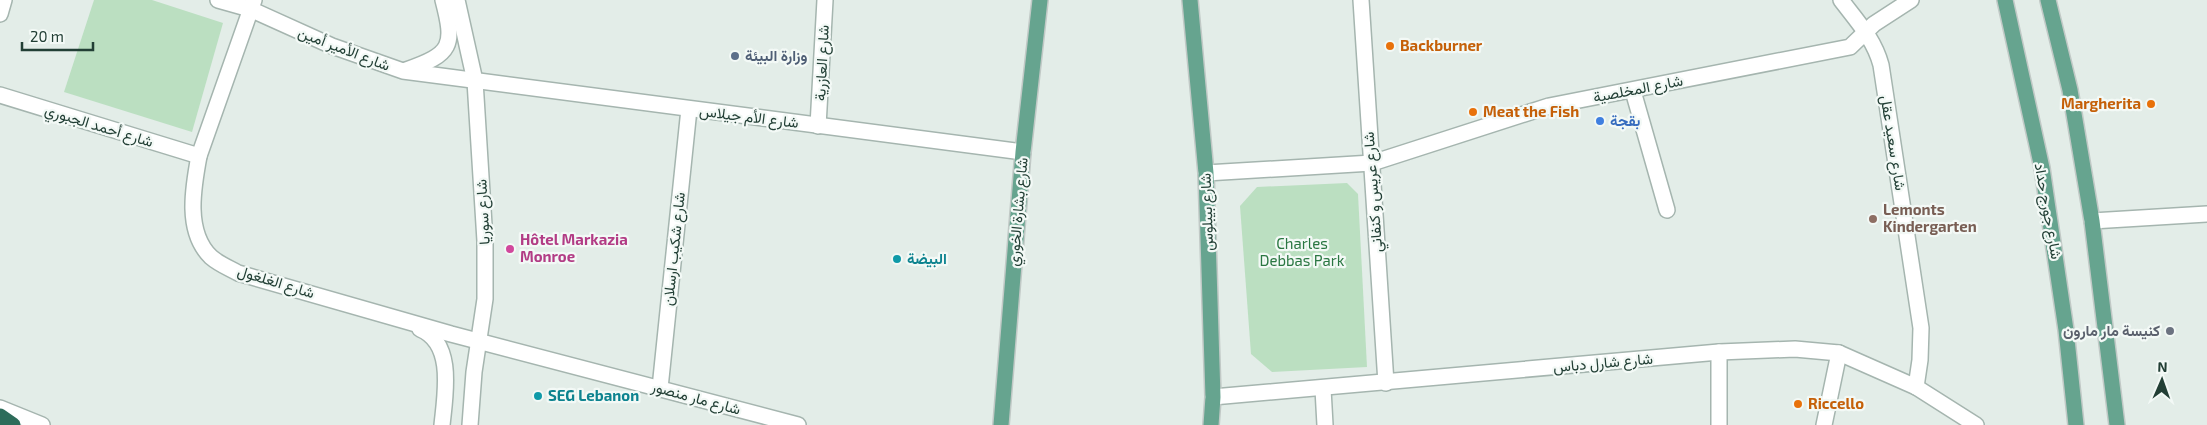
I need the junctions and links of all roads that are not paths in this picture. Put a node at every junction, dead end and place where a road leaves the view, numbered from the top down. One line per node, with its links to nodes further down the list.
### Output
1 (4, 0): 14 (street)
2 (218, 0): 13 (street, شارع الأمير أمين)
3 (443, 0): 16 (street)
4 (457, 0): 17 (street, شارع سوريا)
5 (825, 0): 21 (street, شارع العازرية)
6 (1040, 0): 22 (main road, شارع بشارة الخوري)
7 (1190, 0): 25 (main road, شارع بيبلوس)
8 (1361, 0): 24 (street, شارع عريس و كنفاني)
9 (1841, 0): 15 (street, شارع سعيد عقل)
10 (1910, 0): 15 (street, شارع المخلصية)
11 (2005, 0): 51 (main road, شارع جورج حداد)
12 (2048, 0): 28 (main road)
13 (252, 5): 16 (street, شارع الأمير أمين); 23 (street, شارع الغلغول)
14 (0, 14)
15 (1866, 32): 18 (street, شارع المخلصية); 34 (street, شارع سعيد عقل)
16 (403, 71): 17 (street, شارع الأمير أمين)
17 (475, 81): 20 (street, شارع الأم جيلاس); 30 (street, شارع سوريا)
18 (1634, 91): 24 (street, شارع المخلصية); 26 (street)
19 (0, 96): 23 (street, شارع أحمد الجبوري)
20 (689, 109): 21 (street, شارع الأم جيلاس); 35 (street, شارع شكيب ارسلان)
21 (818, 126): 22 (street, شارع الأم جيلاس)
22 (1023, 152): 45 (main road, شارع بشارة الخوري)
23 (199, 156): 29 (street, شارع الغلغول)
24 (1372, 163): 25 (street, شارع المخلصية); 33 (street, شارع عريس و كنفاني)
25 (1206, 173): 37 (main road, شارع بيبلوس)
26 (1668, 210)
27 (2207, 214): 28 (street)
28 (2092, 221): 52 (main road)
29 (386, 315): 30 (street, شارع الغلغول); 42 (street)
30 (478, 341): 35 (street, شارع مار منصور); 43 (street, شارع سوريا)
31 (1719, 352): 32 (street, شارع شارل دباس); 33 (street, شارع شارل دباس); 48 (street)
32 (1838, 353): 34 (street, شارع شارل دباس); 49 (street)
33 (1386, 383): 36 (street, شارع شارل دباس)
34 (1916, 387): 50 (street, شارع شارل دباس)
35 (660, 388): 44 (street, شارع مار منصور)
36 (1323, 389): 37 (street, شارع شارل دباس); 47 (street)
37 (1213, 397): 46 (main road, شارع بيبلوس)
38 (0, 408): 41 (street)
39 (0, 416): 40 (highway)
40 (13, 425)
41 (42, 425)
42 (442, 425)
43 (470, 425)
44 (798, 425)
45 (1001, 425)
46 (1211, 425)
47 (1325, 425)
48 (1718, 425)
49 (1824, 425)
50 (1976, 425)
51 (2076, 425)
52 (2116, 425)

